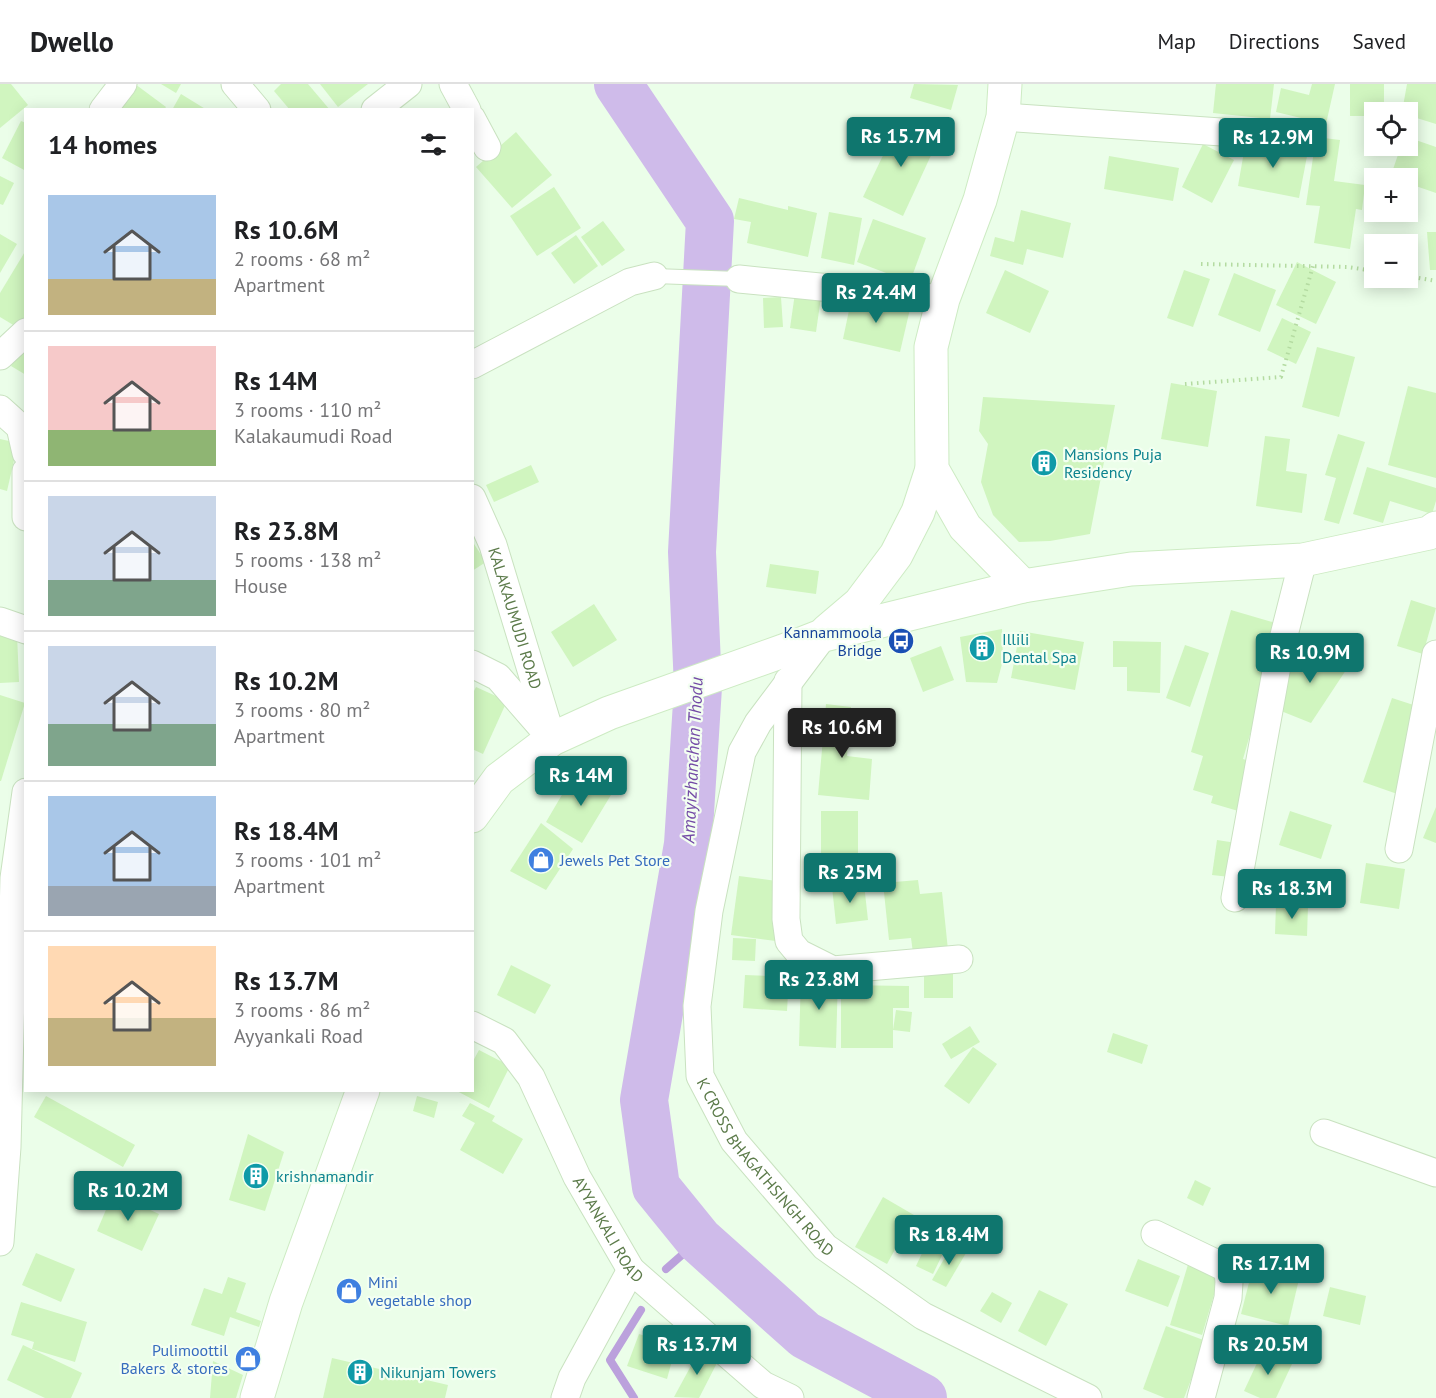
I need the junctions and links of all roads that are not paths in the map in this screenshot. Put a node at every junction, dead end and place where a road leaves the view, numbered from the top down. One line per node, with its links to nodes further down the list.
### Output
1 (123, 84): 6 (street)
2 (235, 84): 7 (street)
3 (408, 84): 8 (street)
4 (453, 84): 9 (street)
5 (1005, 84): 10 (main road)
6 (105, 108)
7 (255, 108)
8 (378, 108)
9 (466, 108)
10 (1003, 117): 12 (street); 16 (main road)
11 (474, 123): 13 (street)
12 (1279, 136)
13 (487, 147)
14 (654, 276): 15 (lane); 19 (street)
15 (739, 279): 16 (street)
16 (943, 299): 22 (main road)
17 (24, 334): 18 (street)
18 (0, 356)
19 (474, 364)
20 (0, 409): 21 (street)
21 (24, 444)
22 (932, 469): 26 (main road); 29 (main road)
23 (474, 502): 33 (street, KALAKAUMUDI ROAD)
24 (1436, 528): 25 (main road)
25 (1303, 560): 26 (main road); 37 (street)
26 (1023, 586): 29 (main road)
27 (0, 621): 28 (street)
28 (24, 629)
29 (824, 634): 32 (main road)
30 (1436, 654): 36 (street)
31 (474, 665): 33 (street)
32 (786, 666): 33 (main road); 38 (street); 50 (street, K CROSS BHAGATHSINGH ROAD)
33 (552, 739): 35 (main road)
34 (24, 806): 42 (street)
35 (474, 813)
36 (1399, 849)
37 (1235, 898)
38 (959, 959)
39 (474, 1026): 46 (street, AYYANKALI ROAD)
40 (362, 1092): 47 (main road)
41 (1324, 1133): 43 (street)
42 (3, 1171): 45 (street)
43 (1436, 1173)
44 (1155, 1234): 51 (street)
45 (0, 1242)
46 (631, 1270): 48 (street); 49 (street, AYYANKALI ROAD)
47 (257, 1398)
48 (565, 1398)
49 (790, 1398)
50 (1088, 1398)
51 (1201, 1398)

